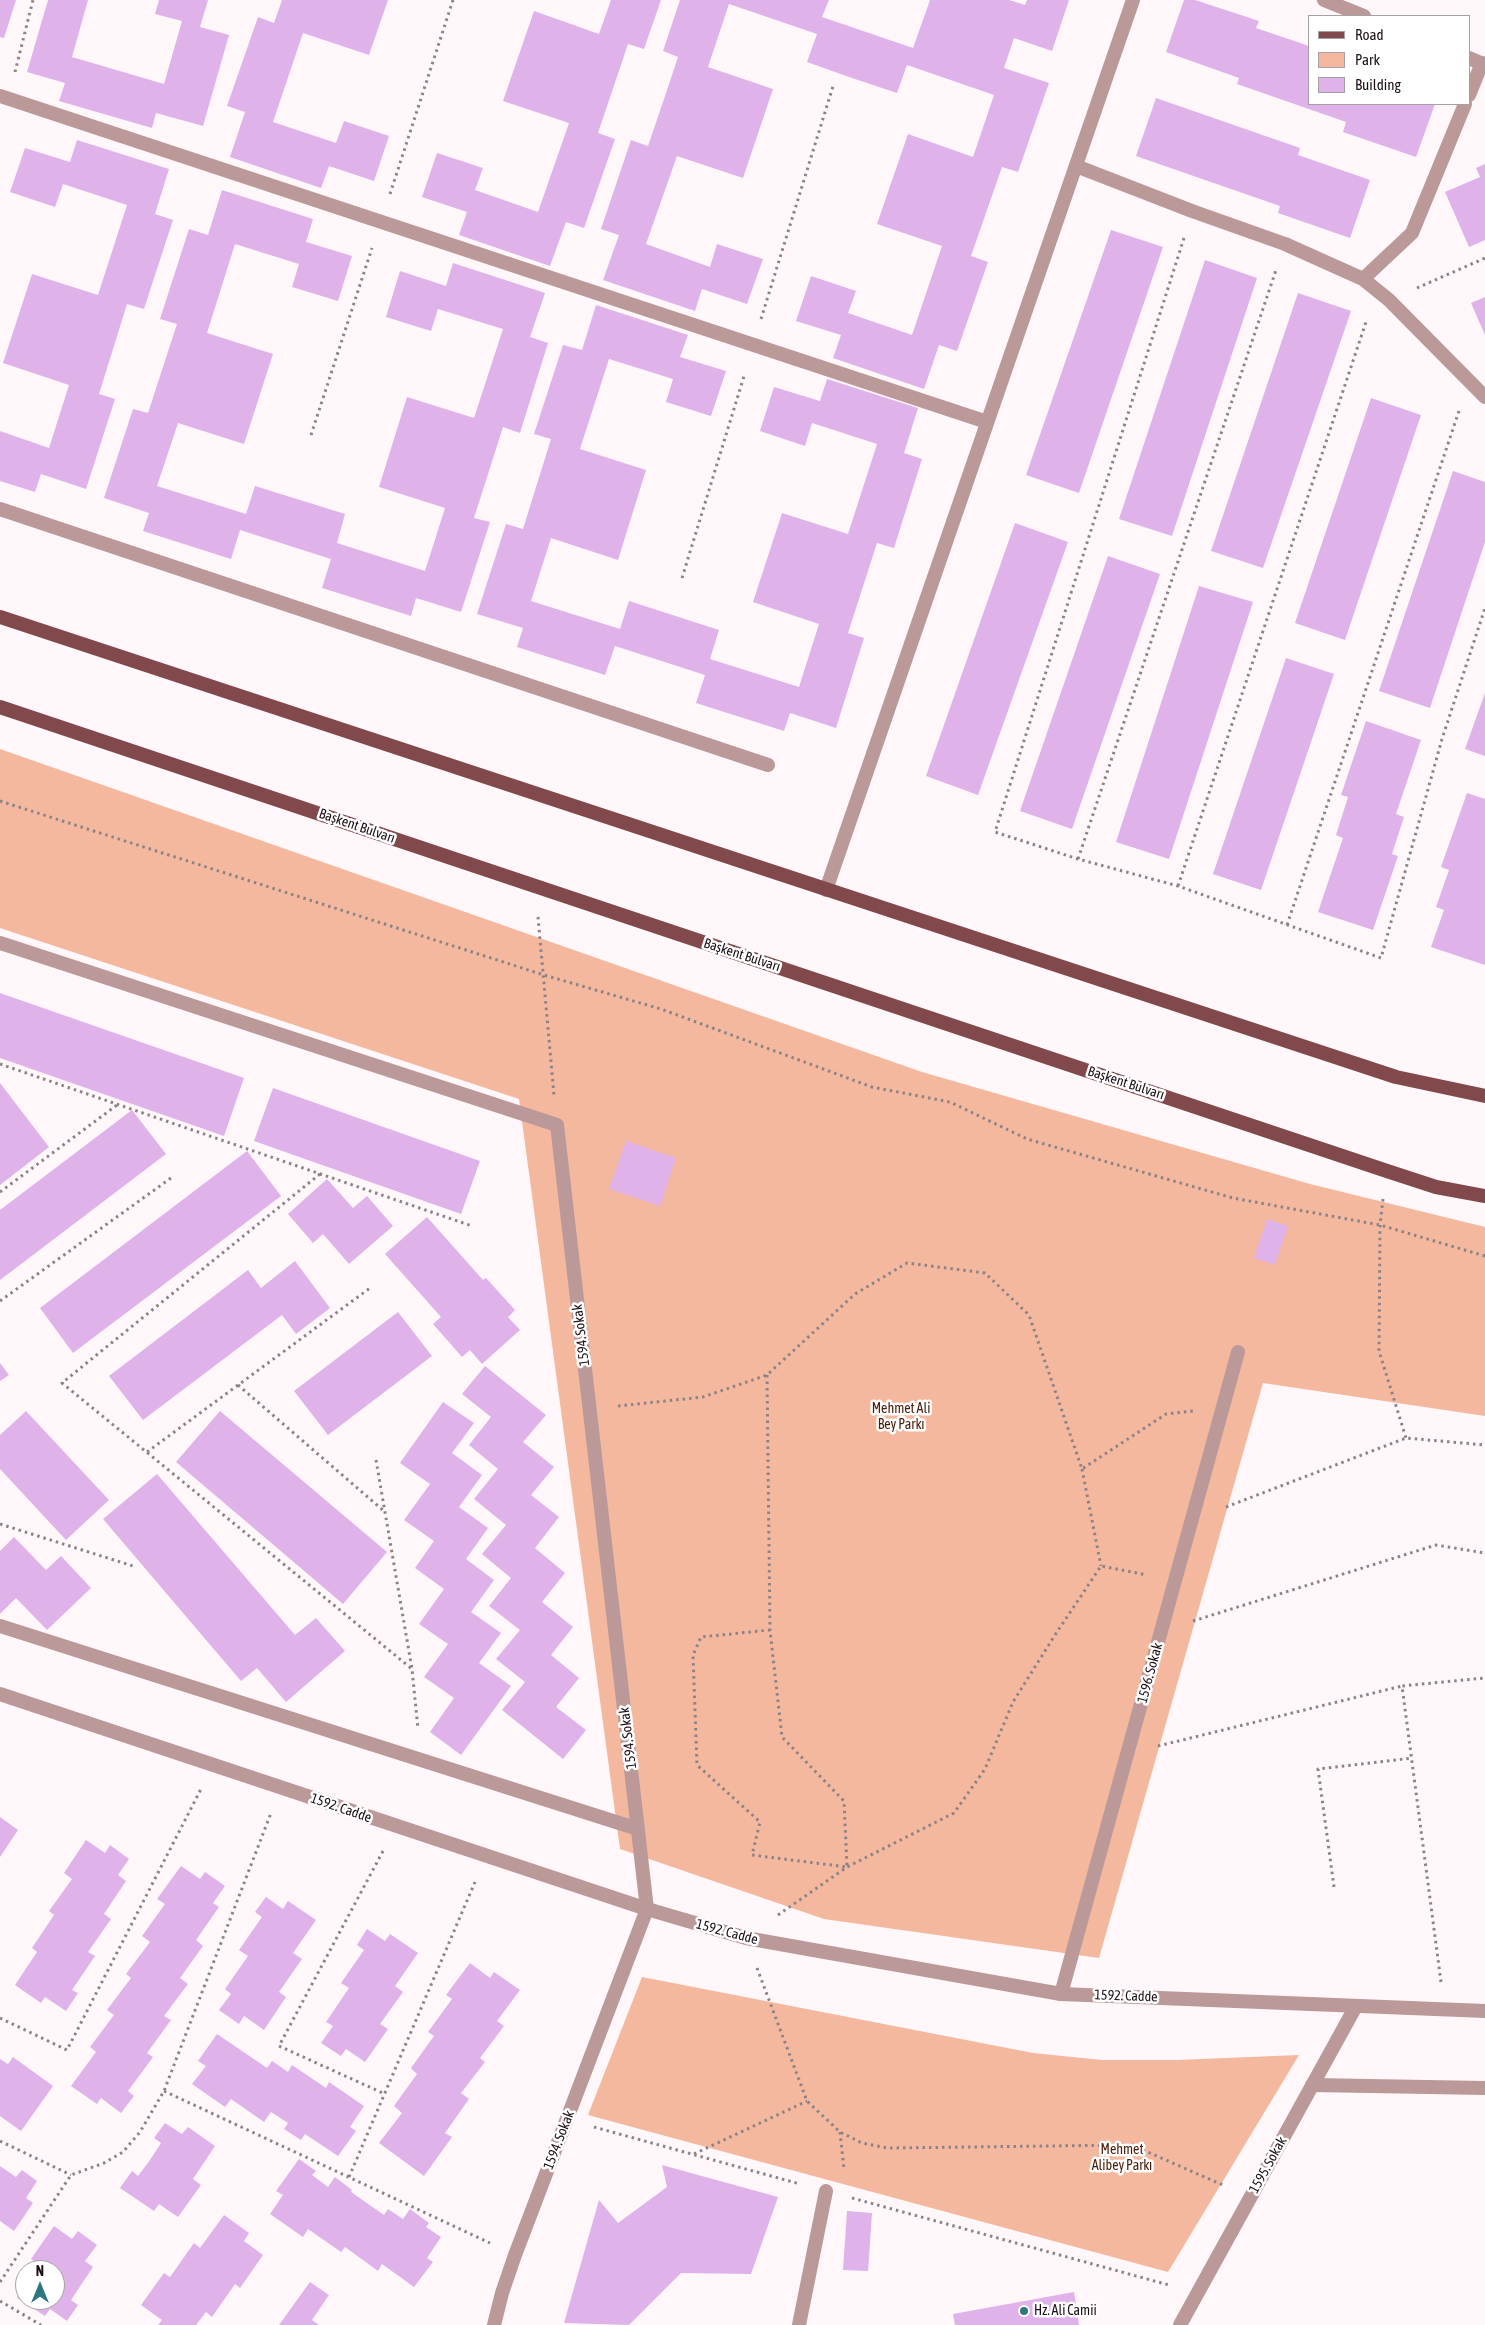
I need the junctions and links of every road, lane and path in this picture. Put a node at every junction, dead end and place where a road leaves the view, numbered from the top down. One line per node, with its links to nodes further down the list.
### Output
1 (33, 0): 7 (path)
2 (1133, 0): 9 (street)
3 (1324, 0): 4 (street)
4 (1362, 15)
5 (1478, 62): 6 (street)
6 (1470, 91)
7 (4, 98): 17 (street)
8 (1465, 105): 13 (street)
9 (1076, 166): 10 (street); 17 (street)
10 (1192, 211): 11 (street); 24 (path)
11 (1285, 244): 13 (street); 24 (path)
12 (1485, 258): 14 (path)
13 (1363, 278): 14 (street); 26 (path)
14 (1389, 300): 15 (street)
15 (1469, 381): 16 (street); 28 (path)
16 (1485, 397)
17 (987, 422): 27 (street)
18 (0, 509): 22 (street)
19 (1485, 608): 28 (path)
20 (0, 618): 27 (main road)
21 (0, 707): 25 (main road, Başkent Bulvarı)
22 (768, 765)
23 (0, 801): 30 (path)
24 (1078, 859): 26 (path)
25 (534, 886): 30 (path); 35 (main road, Başkent Bulvarı)
26 (1178, 886): 28 (path)
27 (826, 890): 32 (main road)
28 (1287, 925)
29 (0, 943): 34 (street)
30 (544, 975): 34 (path); 40 (path)
31 (0, 1065): 33 (path)
32 (1485, 1096)
33 (118, 1105): 36 (path); 38 (path)
34 (556, 1125): 49 (street, 1594. Sokak)
35 (1387, 1171): 39 (main road, Başkent Bulvarı); 40 (path)
36 (320, 1174): 41 (path); 52 (path)
37 (171, 1178): 44 (path)
38 (0, 1192)
39 (1485, 1196)
40 (1380, 1225): 42 (path); 50 (path)
41 (472, 1226)
42 (1485, 1256)
43 (370, 1288): 47 (path)
44 (0, 1301)
45 (1238, 1352): 48 (street, 1596. Sokak)
46 (767, 1374): 49 (path); 54 (path); 63 (path)
47 (238, 1385): 52 (path); 55 (path)
48 (1223, 1407): 54 (path); 56 (street, 1596. Sokak)
49 (589, 1409): 75 (street, 1594. Sokak)
50 (1406, 1438): 51 (path); 56 (path)
51 (1485, 1445)
52 (147, 1452): 65 (path)
53 (376, 1460): 55 (path)
54 (1082, 1469): 60 (path)
55 (385, 1512): 65 (path)
56 (1192, 1519): 61 (street, 1596. Sokak)
57 (0, 1524): 59 (path)
58 (1485, 1553): 64 (path)
59 (132, 1566)
60 (1101, 1566): 61 (path); 77 (path)
61 (1176, 1580): 64 (street, 1596. Sokak)
62 (0, 1626): 71 (street)
63 (770, 1630): 77 (path); 77 (path)
64 (1161, 1631): 69 (street, 1596. Sokak)
65 (412, 1669): 71 (path)
66 (1485, 1678): 67 (path)
67 (1402, 1686): 69 (path); 70 (path)
68 (0, 1694): 72 (street, 1592. Cadde)
69 (1128, 1754): 81 (street, 1596. Sokak)
70 (1412, 1758): 78 (path); 83 (path)
71 (421, 1760): 75 (street)
72 (213, 1765): 73 (street, 1592. Cadde); 85 (path)
73 (280, 1787): 74 (street, 1592. Cadde); 88 (path)
74 (396, 1826): 76 (street, 1592. Cadde); 89 (path)
75 (638, 1829): 79 (street, 1594. Sokak)
76 (486, 1856): 79 (street, 1592. Cadde); 89 (path)
77 (847, 1867): 80 (path)
78 (1334, 1887)
79 (648, 1910): 80 (street, 1592. Cadde); 91 (street, 1594. Sokak)
80 (746, 1938): 81 (street, 1592. Cadde); 90 (path)
81 (1061, 1994): 82 (street, 1592. Cadde)
82 (1356, 2006): 83 (street, 1592. Cadde); 86 (street, 1595. Sokak)
83 (1444, 2010): 84 (street, 1592. Cadde)
84 (1485, 2011)
85 (0, 2018)
86 (1312, 2085): 87 (street); 99 (street, 1595. Sokak)
87 (1485, 2088)
88 (164, 2091): 95 (path); 96 (path)
89 (385, 2094): 96 (path)
90 (807, 2101): 92 (path); 94 (path)
91 (567, 2120): 94 (path); 100 (street, 1594. Sokak)
92 (840, 2132): 98 (path); 99 (path)
93 (0, 2141): 95 (path)
94 (694, 2155): 97 (path)
95 (71, 2175): 101 (path)
96 (349, 2177): 100 (path)
97 (826, 2191): 98 (path); 106 (street)
98 (847, 2197): 102 (path)
99 (1251, 2197): 102 (street, 1595. Sokak)
100 (515, 2255): 105 (street, 1594. Sokak)
101 (0, 2282)
102 (1198, 2293): 107 (street, 1595. Sokak)
103 (0, 2301): 104 (path)
104 (41, 2325)
105 (494, 2325)
106 (799, 2325)
107 (1180, 2325)

